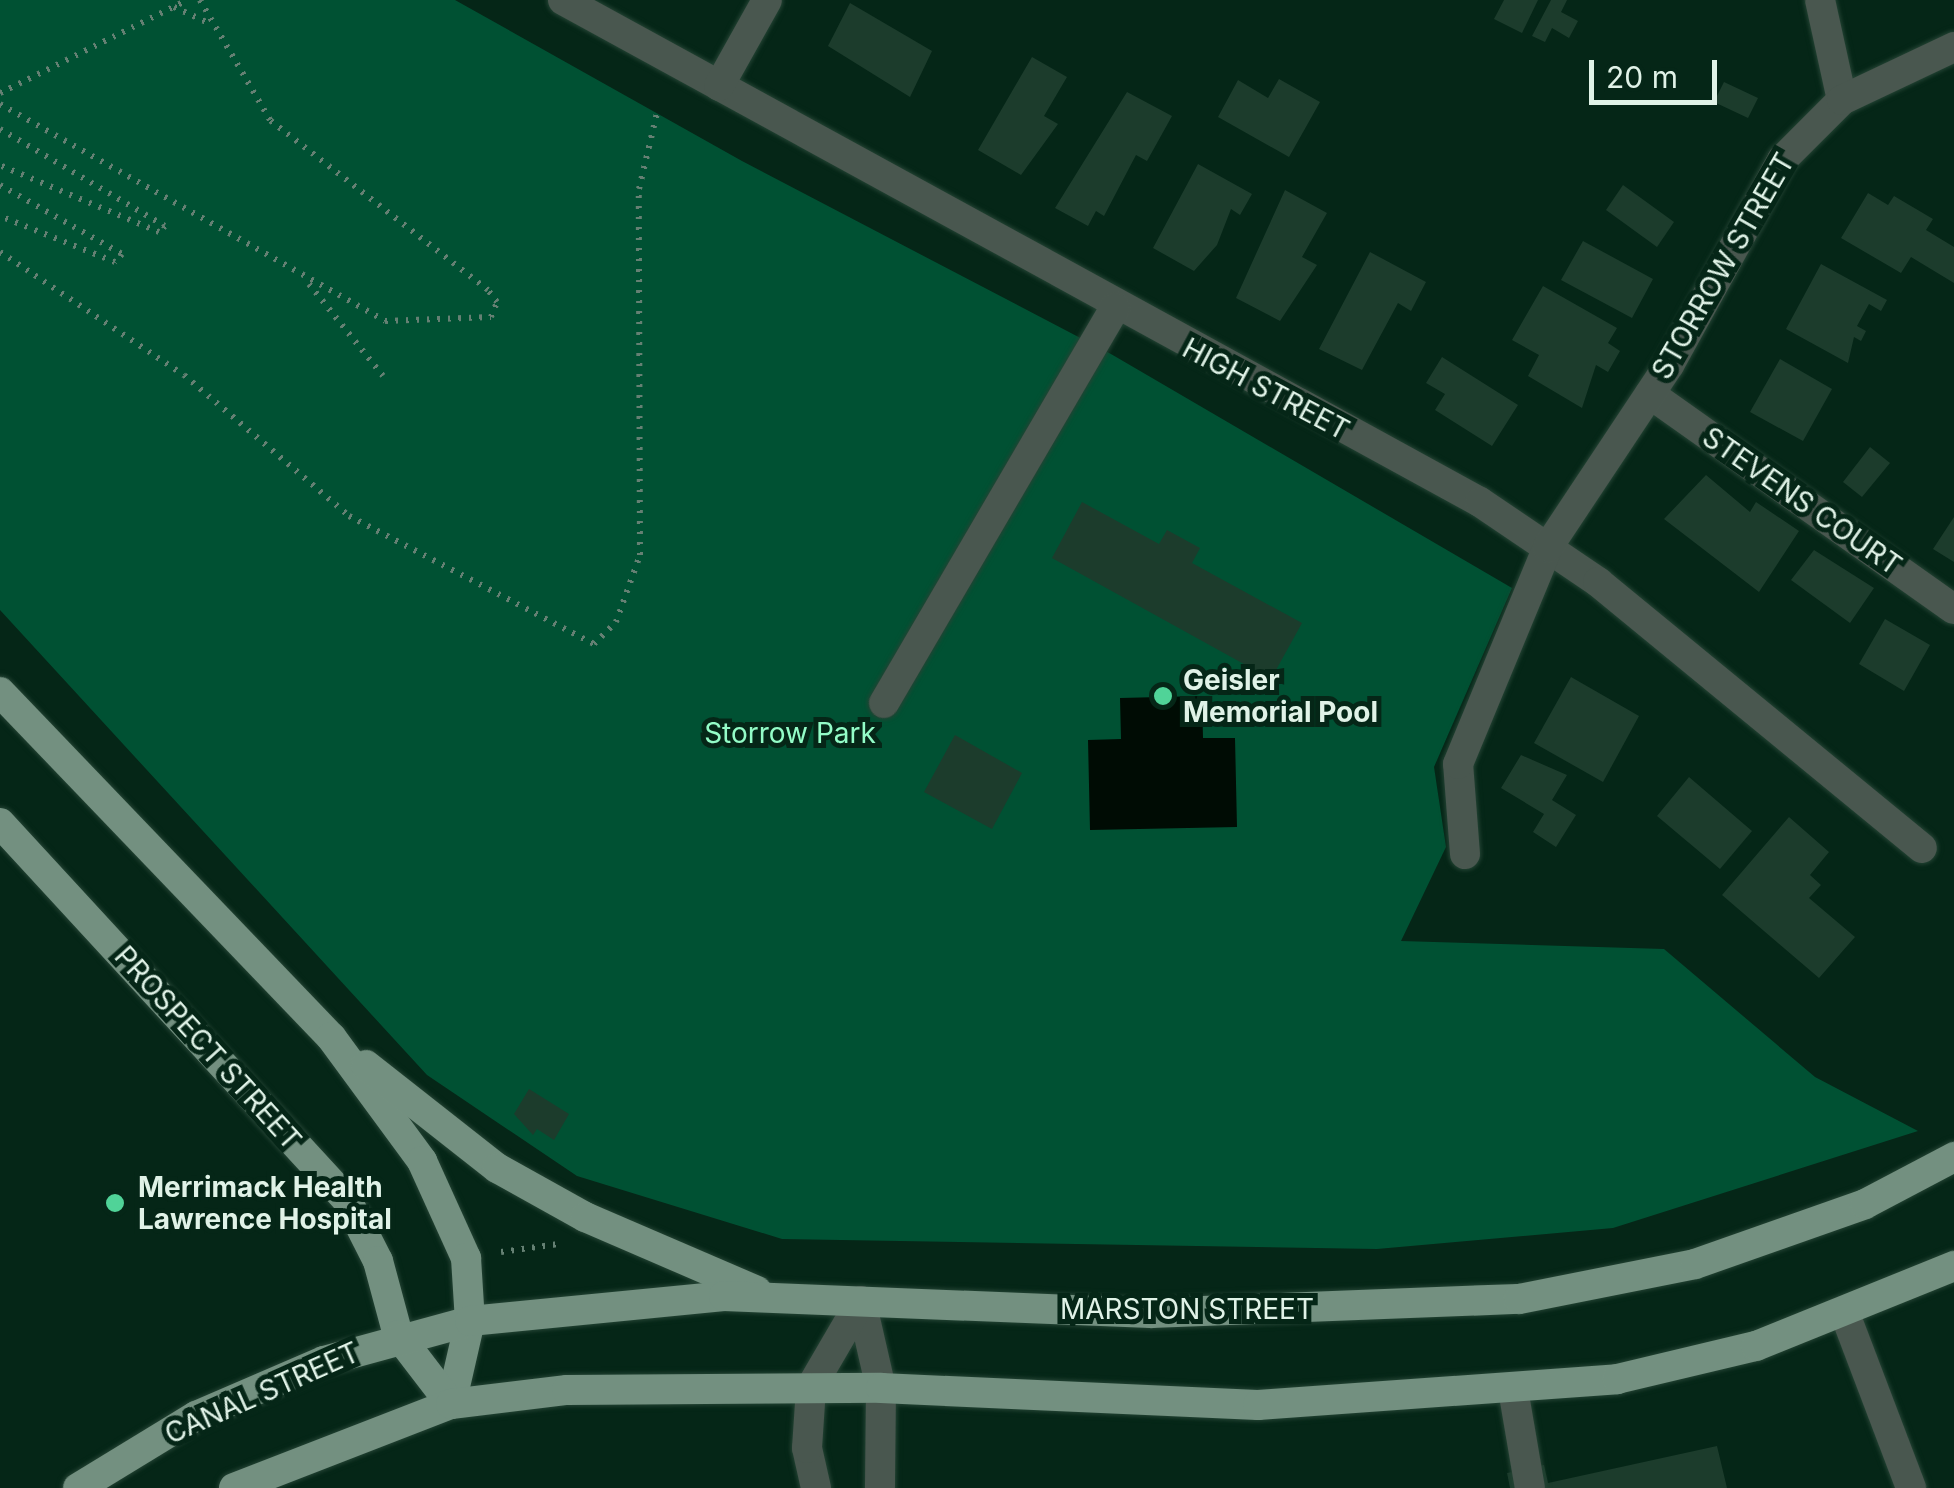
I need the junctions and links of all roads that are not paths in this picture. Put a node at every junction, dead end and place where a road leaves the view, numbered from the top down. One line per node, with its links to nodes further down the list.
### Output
1 (562, 0): 5 (street, HIGH STREET)
2 (767, 0): 5 (street)
3 (1820, 0): 6 (street)
4 (1954, 47): 6 (street, STORROW STREET)
5 (719, 86): 7 (street, HIGH STREET)
6 (1842, 100): 8 (street, STORROW STREET)
7 (1115, 307): 9 (street, HIGH STREET); 12 (street)
8 (1650, 394): 9 (street, STORROW STREET); 10 (street, STEVENS COURT)
9 (1548, 547): 14 (street, HIGH STREET); 15 (street, STORROW STREET)
10 (1954, 609)
11 (0, 692): 16 (main road)
12 (884, 703)
13 (0, 823): 23 (main road, PROSPECT STREET)
14 (1922, 848)
15 (1465, 854)
16 (331, 1038): 19 (main road); 22 (main road)
17 (1954, 1157): 20 (main road, MARSTON STREET)
18 (1954, 1266): 21 (main road)
19 (773, 1297): 20 (main road, MARSTON STREET); 22 (main road, MARSTON STREET)
20 (861, 1301): 24 (street); 25 (street)
21 (1846, 1314): 26 (main road); 33 (street)
22 (470, 1321): 23 (main road, MARSTON STREET); 27 (main road)
23 (398, 1335): 27 (main road, PROSPECT STREET); 28 (main road, CANAL STREET)
24 (811, 1387): 25 (main road); 27 (main road); 30 (street)
25 (881, 1388): 26 (main road); 31 (street)
26 (1513, 1389): 32 (street)
27 (452, 1404): 29 (main road)
28 (78, 1488)
29 (234, 1488)
30 (816, 1488)
31 (880, 1488)
32 (1530, 1488)
33 (1911, 1488)

